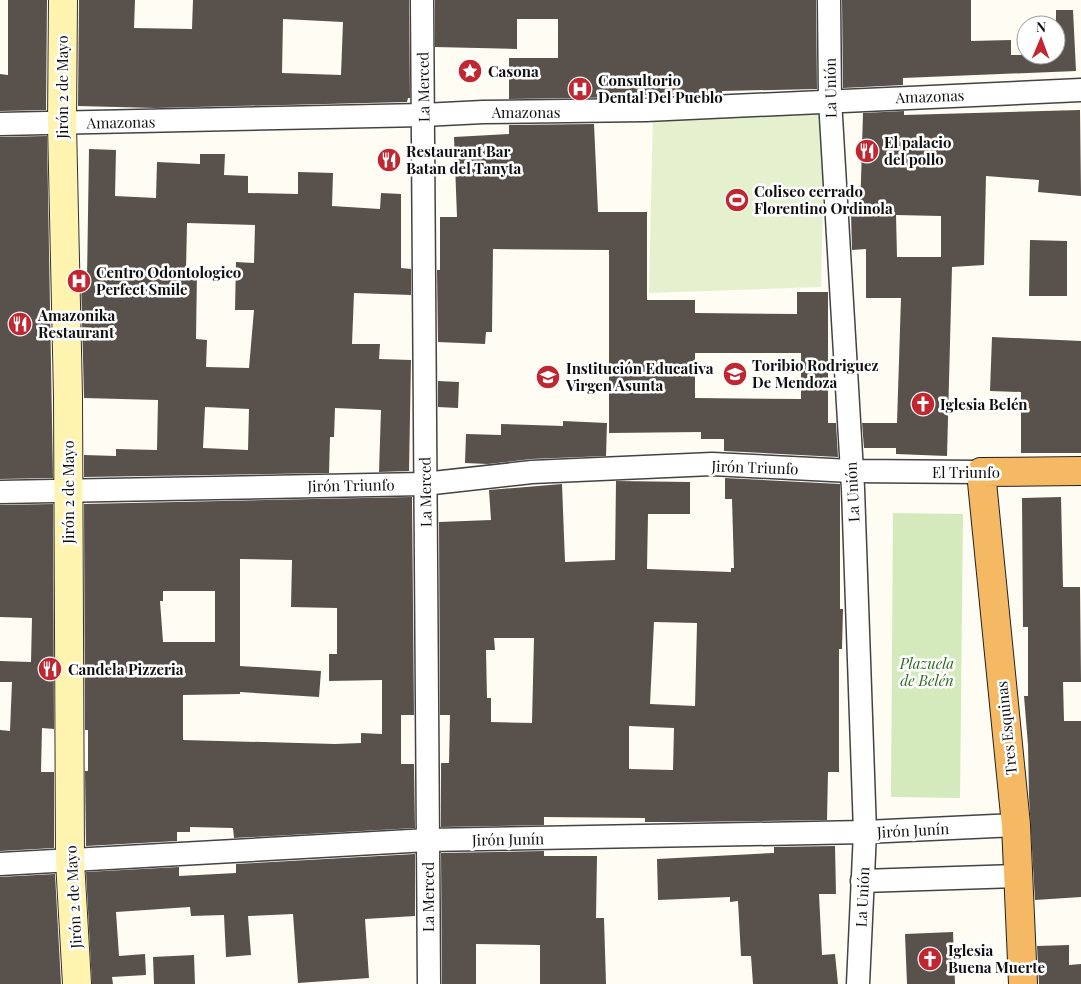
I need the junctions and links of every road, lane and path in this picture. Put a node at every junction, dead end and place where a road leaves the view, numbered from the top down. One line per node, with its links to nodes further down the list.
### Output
1 (63, 0): 8 (main road, Jirón 2 de Mayo)
2 (422, 0): 6 (street, La Merced)
3 (829, 0): 5 (street, La Unión)
4 (1081, 90): 5 (street, Amazonas)
5 (830, 100): 6 (street, Amazonas); 9 (street, La Unión)
6 (423, 115): 8 (street, Amazonas); 12 (street, La Merced)
7 (0, 124): 8 (street, Amazonas)
8 (62, 124): 13 (main road, Jirón 2 de Mayo)
9 (851, 471): 11 (street, El Triunfo); 12 (street, Jirón Triunfo); 16 (street, La Unión)
10 (1081, 471): 11 (highway, El Triunfo)
11 (981, 472): 15 (highway, Tres Esquinas)
12 (424, 484): 13 (street, Jirón Triunfo); 17 (street, La Merced)
13 (68, 490): 14 (street, Jirón Triunfo); 18 (main road, Jirón 2 de Mayo)
14 (0, 492)
15 (1016, 826): 16 (street, Jirón Junín); 20 (highway, Tres Esquinas)
16 (865, 832): 17 (street, Jirón Junín); 21 (street, La Unión)
17 (428, 840): 18 (street, Jirón Junín); 23 (street, La Merced)
18 (70, 862): 19 (street, Jirón Junín); 22 (main road, Jirón 2 de Mayo)
19 (0, 864)
20 (1017, 876): 21 (street); 25 (highway, Tres Esquinas)
21 (862, 881): 24 (street, La Unión)
22 (77, 984)
23 (429, 984)
24 (858, 984)
25 (1023, 984)

